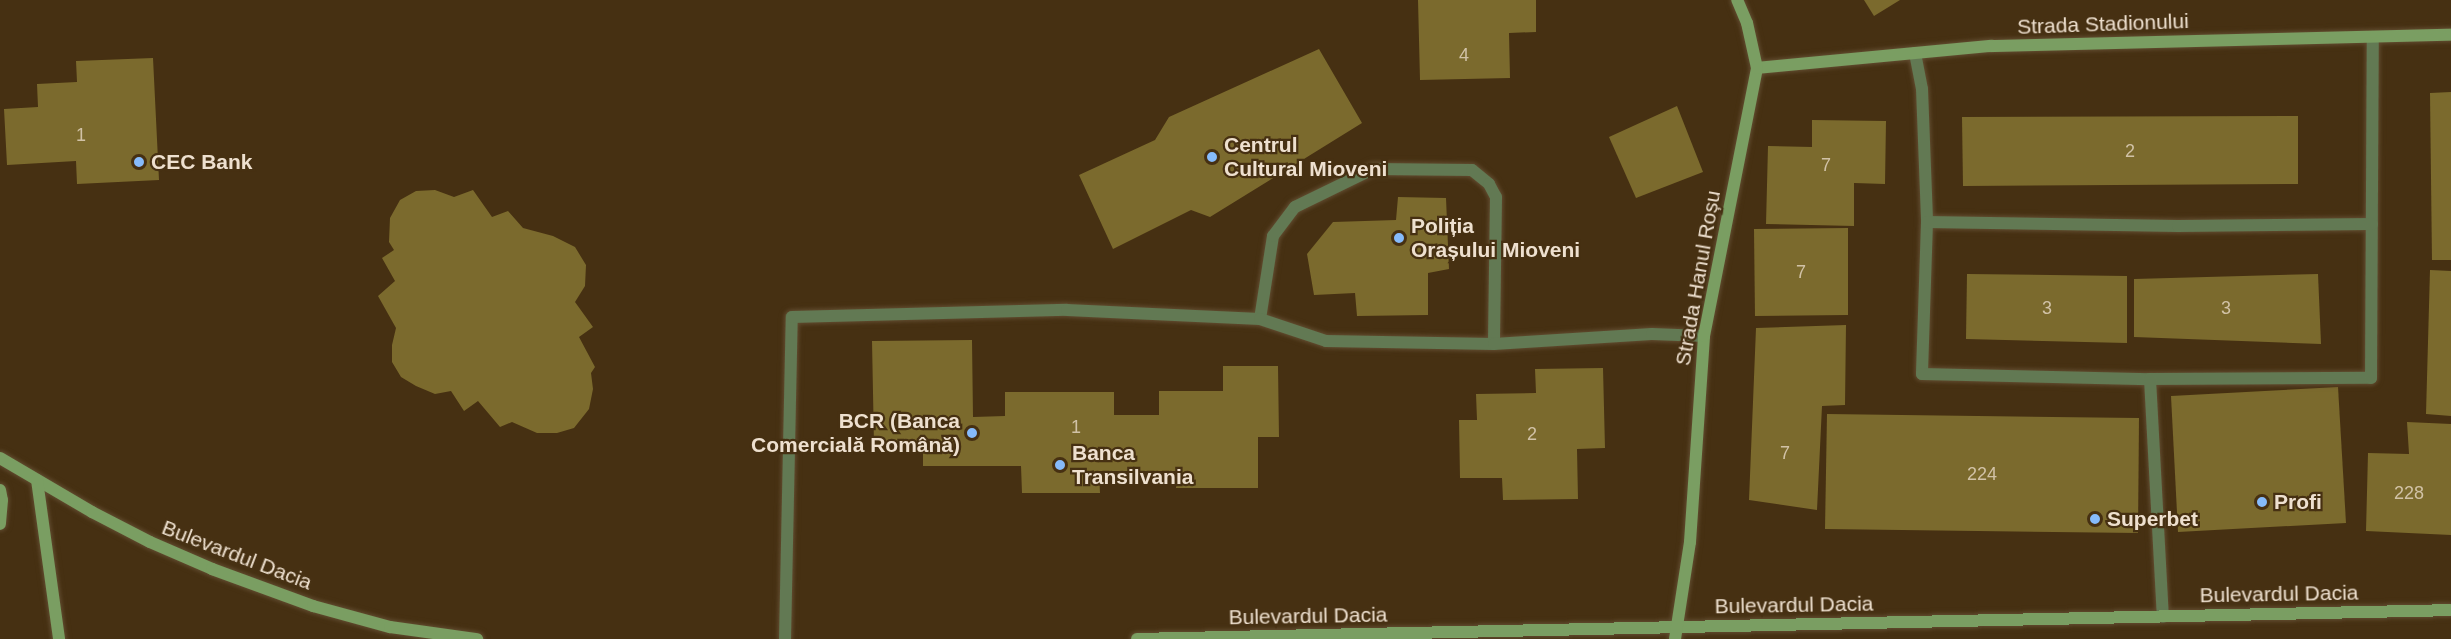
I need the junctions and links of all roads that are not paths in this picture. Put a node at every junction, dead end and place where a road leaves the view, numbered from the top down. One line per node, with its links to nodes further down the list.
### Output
1 (1737, 0): 5 (main road, Strada Hanul Roșu)
2 (2451, 35): 3 (main road, Strada Stadionului)
3 (2373, 37): 4 (main road, Strada Stadionului); 7 (street)
4 (1915, 53): 5 (main road, Strada Stadionului); 6 (street)
5 (1757, 68): 9 (main road, Strada Hanul Roșu)
6 (1927, 222): 7 (street); 11 (street)
7 (2372, 224): 11 (street)
8 (1260, 319): 10 (street); 10 (street); 21 (street)
9 (1704, 336): 10 (street); 18 (main road, Strada Hanul Roșu)
10 (1494, 344)
11 (2150, 379): 17 (street)
12 (0, 458): 13 (main road, Bulevardul Dacia)
13 (37, 480): 19 (main road); 20 (main road, Bulevardul Dacia)
14 (0, 490): 15 (main road)
15 (0, 524)
16 (2451, 610): 17 (main road, Bulevardul Dacia)
17 (2163, 616): 18 (main road, Bulevardul Dacia)
18 (1676, 633): 22 (main road, Bulevardul Dacia)
19 (59, 639)
20 (477, 639)
21 (785, 639)
22 (1137, 639)

